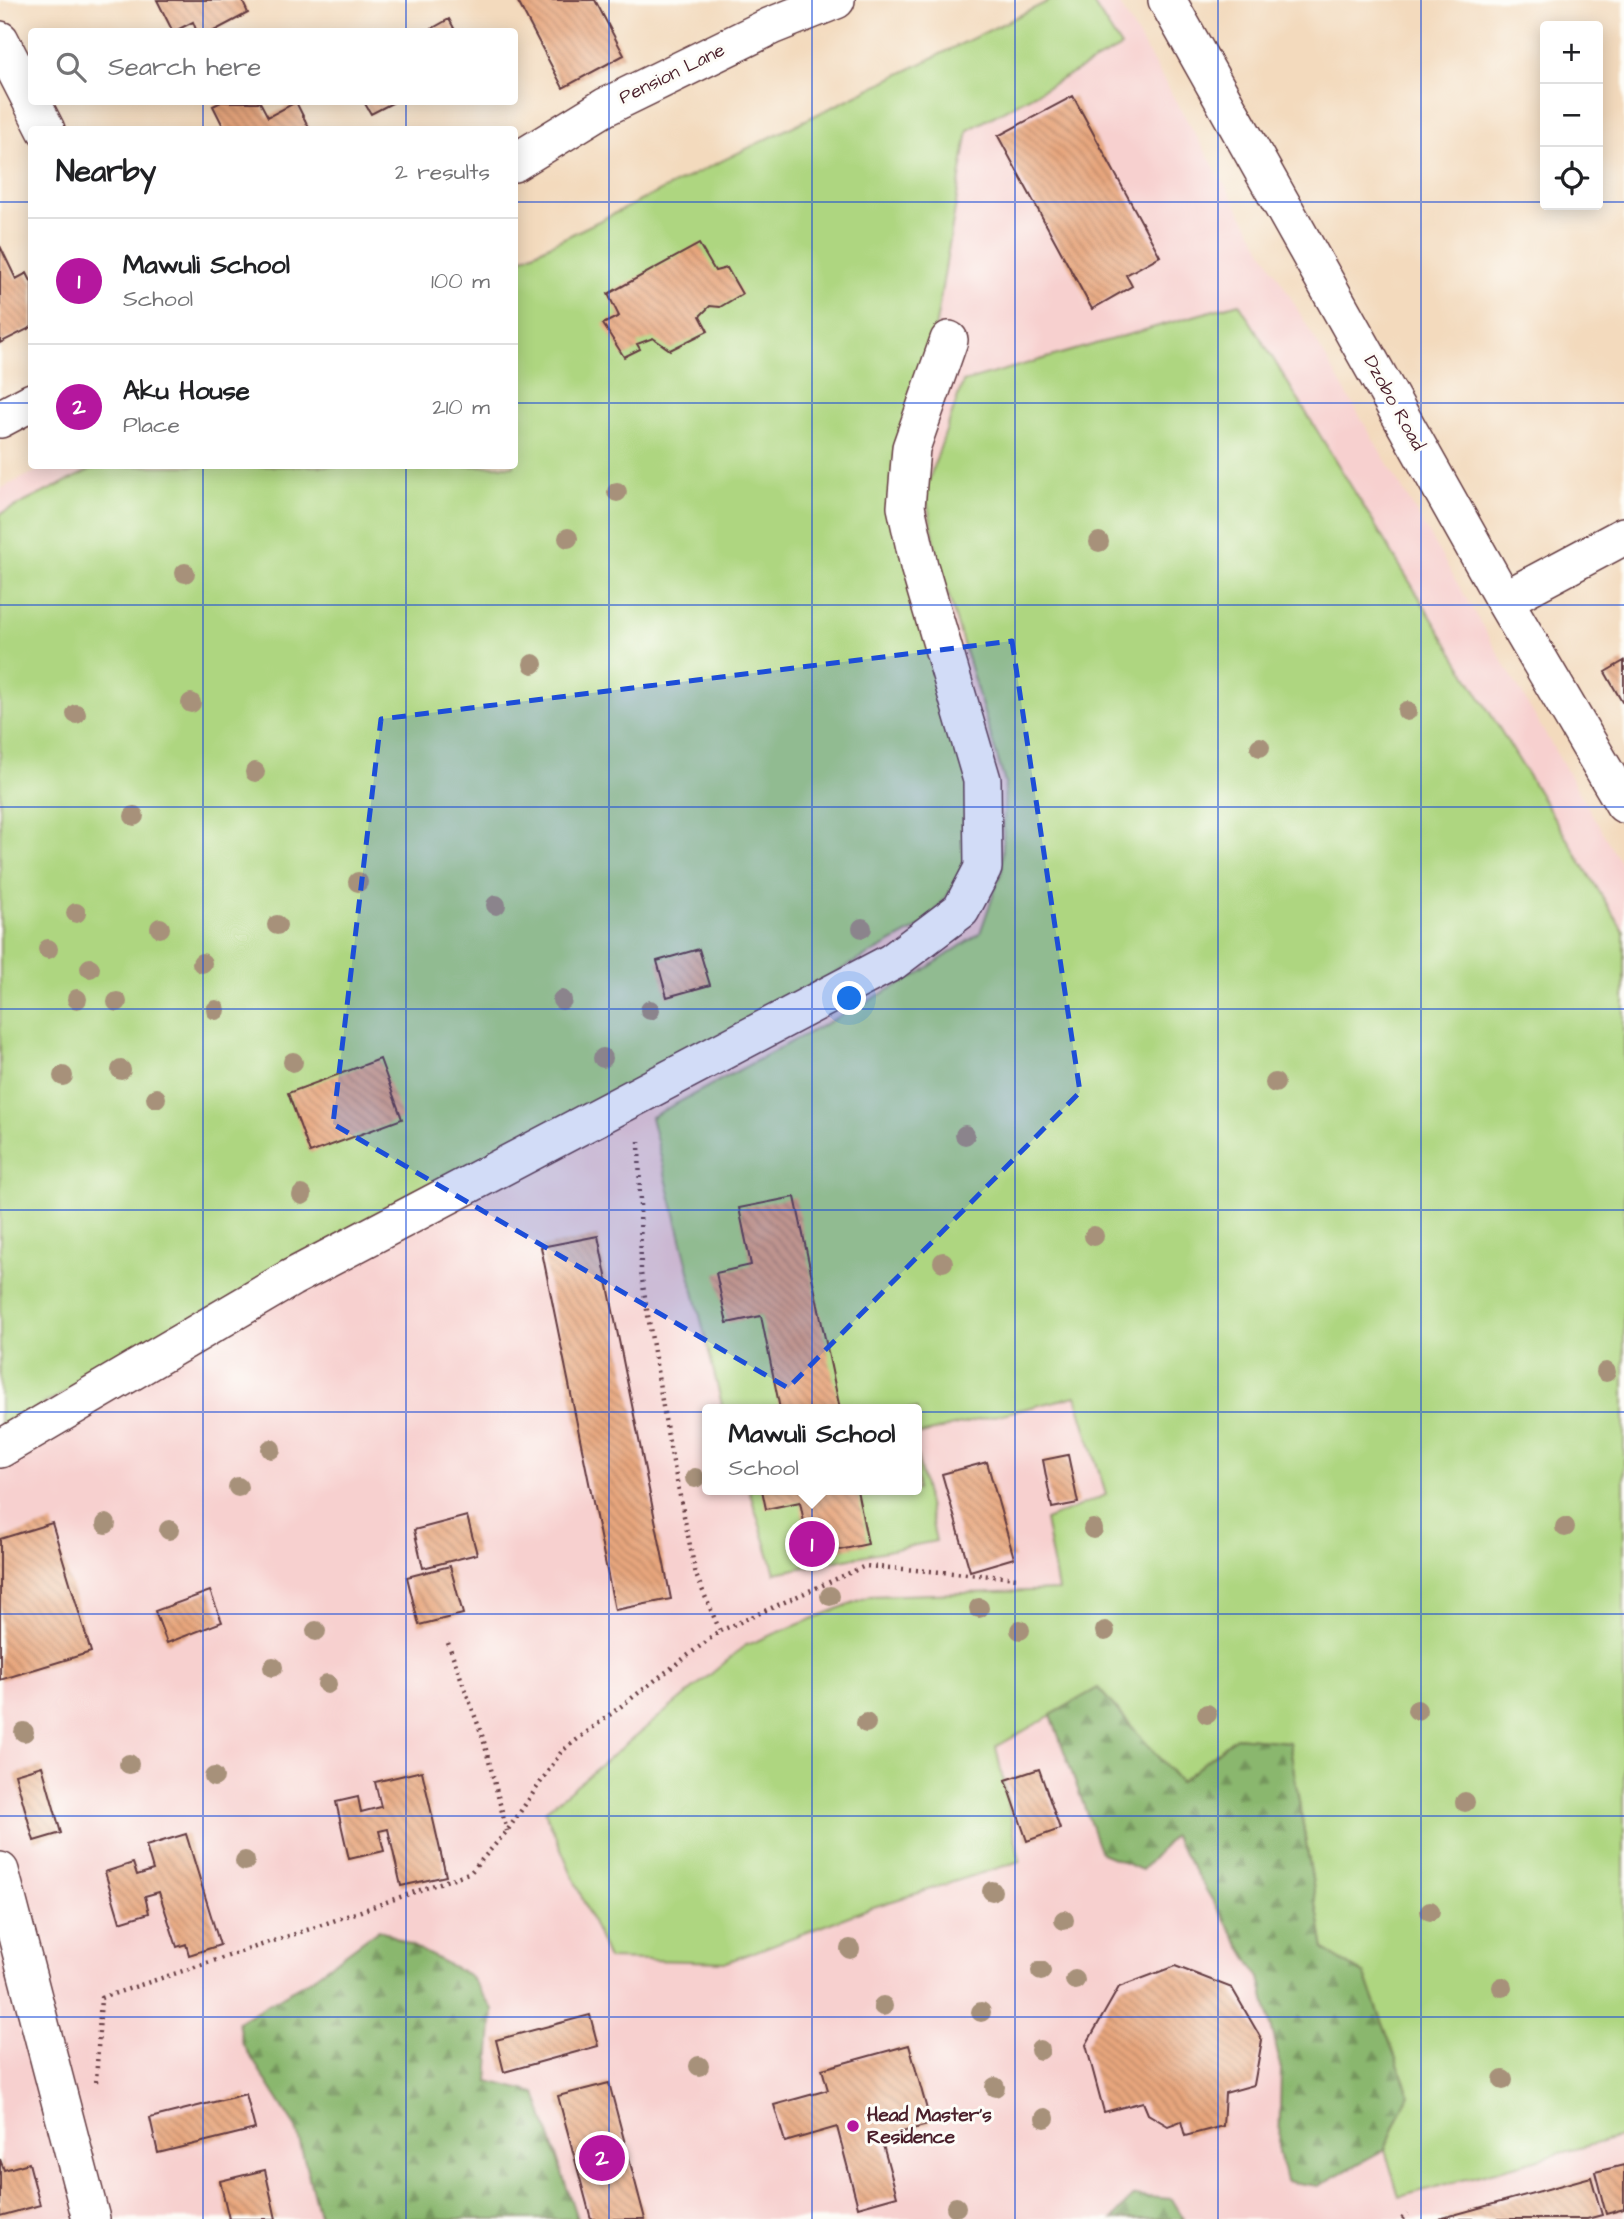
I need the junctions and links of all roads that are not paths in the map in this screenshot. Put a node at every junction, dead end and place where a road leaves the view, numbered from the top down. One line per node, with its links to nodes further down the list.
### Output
1 (836, 0): 3 (street, Pension Lane)
2 (1177, 4): 13 (street, Dzobo Road)
3 (765, 13): 8 (street, Pension Lane)
4 (0, 40): 5 (street)
5 (28, 95)
6 (33, 105): 7 (street)
7 (44, 126)
8 (518, 161)
9 (949, 340): 15 (street)
10 (28, 404): 11 (street)
11 (0, 419)
12 (1624, 536): 13 (street)
13 (1504, 600): 14 (street, Dzobo Road)
14 (1624, 804)
15 (0, 1449)
16 (0, 1871): 17 (street)
17 (91, 2219)

